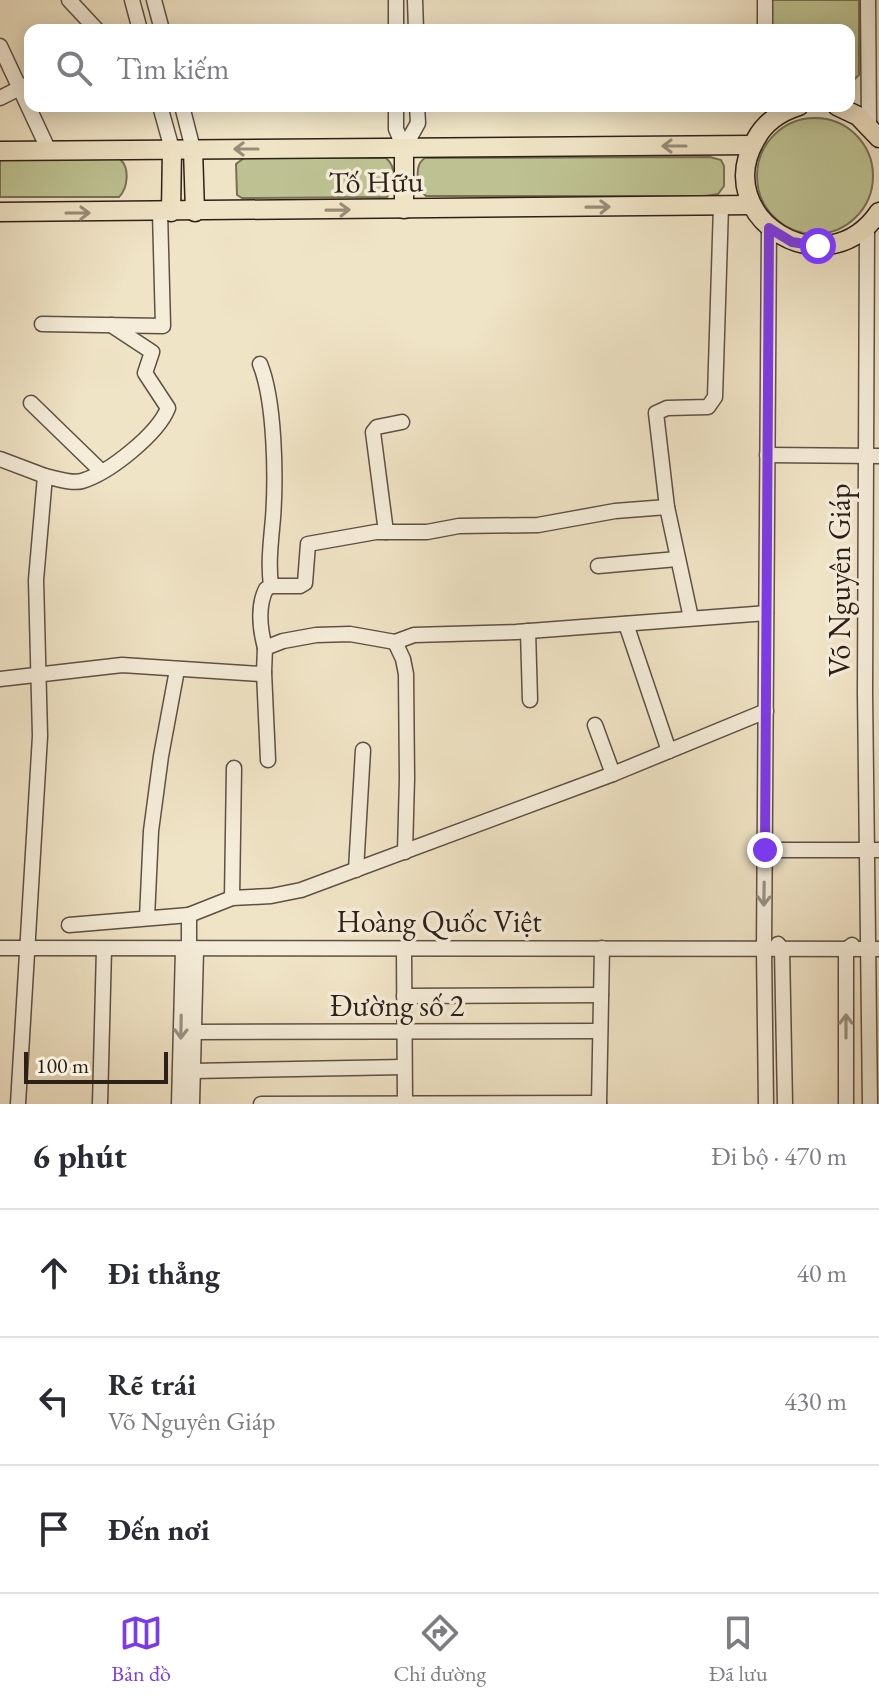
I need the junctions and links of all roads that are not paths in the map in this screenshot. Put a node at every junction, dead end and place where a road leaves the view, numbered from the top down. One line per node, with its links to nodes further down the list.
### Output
1 (69, 0): 8 (street)
2 (132, 0): 9 (street)
3 (154, 0): 10 (street)
4 (765, 0): 11 (street)
5 (868, 0): 24 (street)
6 (396, 4): 7 (street)
7 (416, 4)
8 (91, 24)
9 (138, 24)
10 (160, 24)
11 (765, 24)
12 (0, 46): 13 (street)
13 (24, 83)
14 (24, 86): 15 (street)
15 (0, 98)
16 (35, 112): 30 (street)
17 (162, 112): 27 (street)
18 (184, 112): 28 (street)
19 (396, 112): 26 (street)
20 (417, 112): 26 (street)
21 (786, 112): 23 (main road)
22 (850, 112): 24 (main road)
23 (766, 116): 25 (main road)
24 (874, 131)
25 (752, 145): 26 (main road, Tố Hữu, one-way to 26); 31 (main road)
26 (404, 148): 28 (main road, Tố Hữu, one-way to 28); 33 (main road)
27 (172, 149): 28 (main road, Tố Hữu); 30 (main road, Tố Hữu); 35 (main road)
28 (193, 149): 36 (main road)
29 (0, 151): 30 (main road, Tố Hữu)
30 (49, 151)
31 (752, 205): 32 (main road, Tố Hữu); 38 (main road)
32 (721, 206): 33 (main road, Tố Hữu, one-way to 32); 49 (street)
33 (404, 209): 36 (main road, Tố Hữu, one-way to 33)
34 (0, 212): 35 (main road, Tố Hữu, one-way to 35)
35 (166, 212): 36 (main road, Tố Hữu); 40 (street)
36 (195, 212)
37 (873, 220): 38 (main road); 45 (street, Võ Nguyên Giáp)
38 (769, 228): 44 (street)
39 (42, 324): 40 (street)
40 (111, 325): 47 (street)
41 (260, 364): 53 (street)
42 (31, 403): 47 (street)
43 (402, 422): 50 (street)
44 (767, 455): 45 (street); 54 (street)
45 (873, 456): 59 (street, Võ Nguyên Giáp)
46 (0, 459): 48 (street)
47 (101, 471): 48 (street)
48 (45, 476): 63 (street)
49 (667, 507): 50 (street); 51 (street)
50 (386, 532): 53 (street)
51 (677, 559): 52 (street); 55 (street)
52 (598, 566)
53 (271, 586): 60 (street)
54 (766, 613): 55 (street); 66 (street)
55 (691, 618): 56 (street)
56 (626, 624): 57 (street); 69 (street)
57 (528, 631): 58 (street); 65 (street)
58 (395, 642): 60 (street); 75 (street)
59 (872, 642): 74 (street, Võ Nguyên Giáp)
60 (265, 648): 62 (street)
61 (177, 670): 62 (street); 63 (street); 79 (street)
62 (264, 672): 70 (street)
63 (38, 675): 64 (street); 86 (street)
64 (0, 679)
65 (530, 700)
66 (766, 711): 69 (street); 73 (street)
67 (595, 725): 72 (street)
68 (363, 750): 76 (street)
69 (669, 751): 72 (street)
70 (268, 760)
71 (234, 768): 77 (street)
72 (613, 774): 75 (street)
73 (765, 850): 74 (street); 81 (street, one-way to 81)
74 (874, 850): 82 (street, Võ Nguyên Giáp)
75 (405, 852): 76 (street)
76 (356, 870): 77 (street)
77 (232, 898): 78 (street)
78 (189, 915): 79 (street); 90 (street)
79 (147, 918): 80 (street)
80 (69, 925)
81 (764, 929): 88 (street); 89 (street)
82 (872, 943): 91 (street); 109 (street, Võ Nguyên Giáp)
83 (0, 948): 86 (street, Hoàng Quốc Việt)
84 (404, 948): 85 (street, Hoàng Quốc Việt); 90 (street, Hoàng Quốc Việt); 93 (street)
85 (602, 948): 88 (street, Hoàng Quốc Việt); 92 (street)
86 (28, 949): 87 (street, Hoàng Quốc Việt); 99 (street)
87 (104, 949): 90 (street, Hoàng Quốc Việt); 100 (street)
88 (764, 949): 89 (street, Hoàng Quốc Việt); 106 (street)
89 (782, 949): 91 (street, Hoàng Quốc Việt); 107 (street)
90 (189, 950): 95 (street); 101 (street, one-way to 101)
91 (846, 950): 108 (street, one-way to 91)
92 (601, 995): 93 (street); 94 (street)
93 (404, 996): 96 (street)
94 (600, 1031): 96 (street, Đường số 2); 105 (street)
95 (194, 1032): 96 (street, Đường số 2); 98 (street)
96 (404, 1032): 97 (street)
97 (404, 1067): 98 (street); 104 (street)
98 (193, 1071): 102 (street)
99 (18, 1104)
100 (100, 1104)
101 (179, 1104)
102 (192, 1104)
103 (261, 1104): 104 (street)
104 (405, 1104): 105 (street)
105 (599, 1104)
106 (766, 1104)
107 (785, 1104)
108 (846, 1104)
109 (870, 1104)

